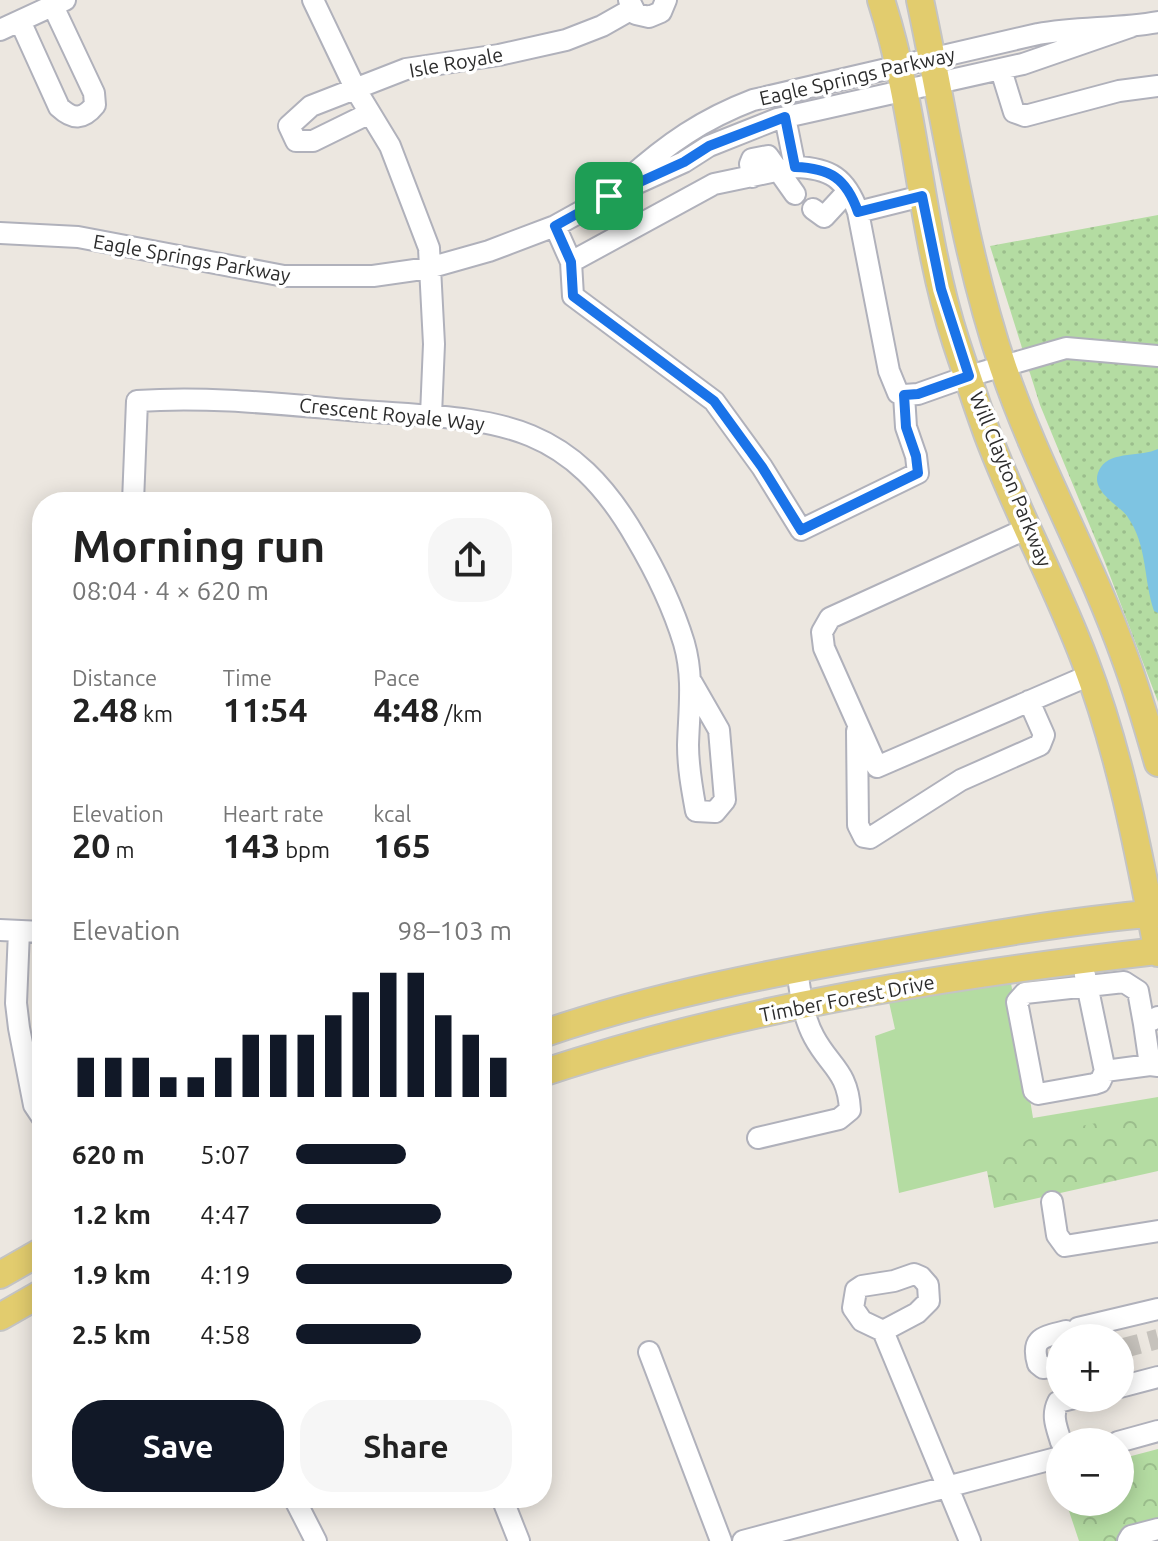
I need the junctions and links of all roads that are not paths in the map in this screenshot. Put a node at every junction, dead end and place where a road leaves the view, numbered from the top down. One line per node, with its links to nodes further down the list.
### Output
1 (313, 0): 15 (street)
2 (666, 0): 6 (street, Isle Royale)
3 (881, 0): 13 (main road, Will Clayton Parkway)
4 (920, 0): 12 (main road, Will Clayton Parkway)
5 (59, 3): 7 (street); 7 (street)
6 (630, 4): 15 (street, Isle Royale)
7 (20, 21): 10 (street)
8 (1158, 22): 9 (street, Eagle Springs Parkway)
9 (1133, 26): 11 (street, Eagle Springs Parkway); 12 (street, Eagle Springs Parkway)
10 (0, 30)
11 (1001, 70): 12 (street, Eagle Springs Parkway); 14 (street)
12 (933, 72): 13 (street, Eagle Springs Parkway); 30 (main road, Will Clayton Parkway)
13 (900, 80): 17 (street, Eagle Springs Parkway); 21 (street, Eagle Springs Parkway); 22 (main road, Will Clayton Parkway)
14 (1158, 86)
15 (356, 90): 16 (street); 16 (street, Isle Royale)
16 (370, 113): 28 (street)
17 (785, 117): 18 (street); 21 (street, Eagle Springs Parkway)
18 (786, 169): 19 (street); 20 (street); 27 (street)
19 (848, 191): 23 (street); 24 (street)
20 (795, 194)
21 (609, 196): 25 (street, Eagle Springs Parkway)
22 (922, 196): 24 (street); 31 (main road, Will Clayton Parkway)
23 (813, 209)
24 (858, 212): 32 (street)
25 (555, 226): 27 (street); 28 (street, Eagle Springs Parkway)
26 (0, 233): 28 (street, Eagle Springs Parkway)
27 (571, 262): 32 (street)
28 (429, 268): 33 (street)
29 (1158, 356): 30 (street)
30 (1003, 367): 31 (street); 40 (main road, Will Clayton Parkway)
31 (969, 376): 32 (street); 35 (main road, Will Clayton Parkway)
32 (904, 395)
33 (431, 415): 34 (street, Crescent Royale Way); 37 (street, Crescent Royale Way)
34 (133, 492)
35 (1028, 528): 36 (main road, Will Clayton Parkway); 39 (street)
36 (1090, 675): 38 (street); 41 (main road, Will Clayton Parkway)
37 (692, 683): 37 (street, Crescent Royale Way)
38 (1029, 701): 39 (street); 39 (street)
39 (857, 723)
40 (1158, 763)
41 (1154, 914): 44 (main road, Will Clayton Parkway); 46 (main road, Timber Forest Drive)
42 (9, 930): 43 (street); 54 (street)
43 (32, 931)
44 (1158, 952): 45 (main road, Timber Forest Drive)
45 (1082, 959): 47 (street); 48 (main road, Timber Forest Drive)
46 (797, 969): 48 (street); 50 (main road, Timber Forest Drive)
47 (1088, 986): 49 (street); 53 (street); 53 (street)
48 (802, 1003): 52 (main road, Timber Forest Drive); 55 (street)
49 (1151, 1021): 51 (street)
50 (552, 1031)
51 (1154, 1066): 53 (street)
52 (552, 1070)
53 (1105, 1071)
54 (32, 1074)
55 (758, 1138)
56 (1052, 1202): 57 (street)
57 (1158, 1231)
58 (32, 1257): 59 (main road)
59 (0, 1275)
60 (32, 1299): 62 (main road)
61 (1158, 1309): 63 (street)
62 (0, 1317)
63 (1097, 1324)
64 (883, 1331): 73 (street)
65 (1046, 1336): 67 (street)
66 (649, 1352): 79 (street)
67 (1046, 1368)
68 (1158, 1377): 69 (street)
69 (1134, 1383)
70 (1158, 1431): 71 (street)
71 (1134, 1438)
72 (1046, 1461): 73 (street)
73 (949, 1487): 80 (street); 81 (street)
74 (299, 1508): 77 (street)
75 (506, 1508): 78 (street)
76 (1158, 1529): 82 (street)
77 (316, 1541)
78 (519, 1541)
79 (721, 1541)
80 (743, 1541)
81 (970, 1541)
82 (1128, 1541)

